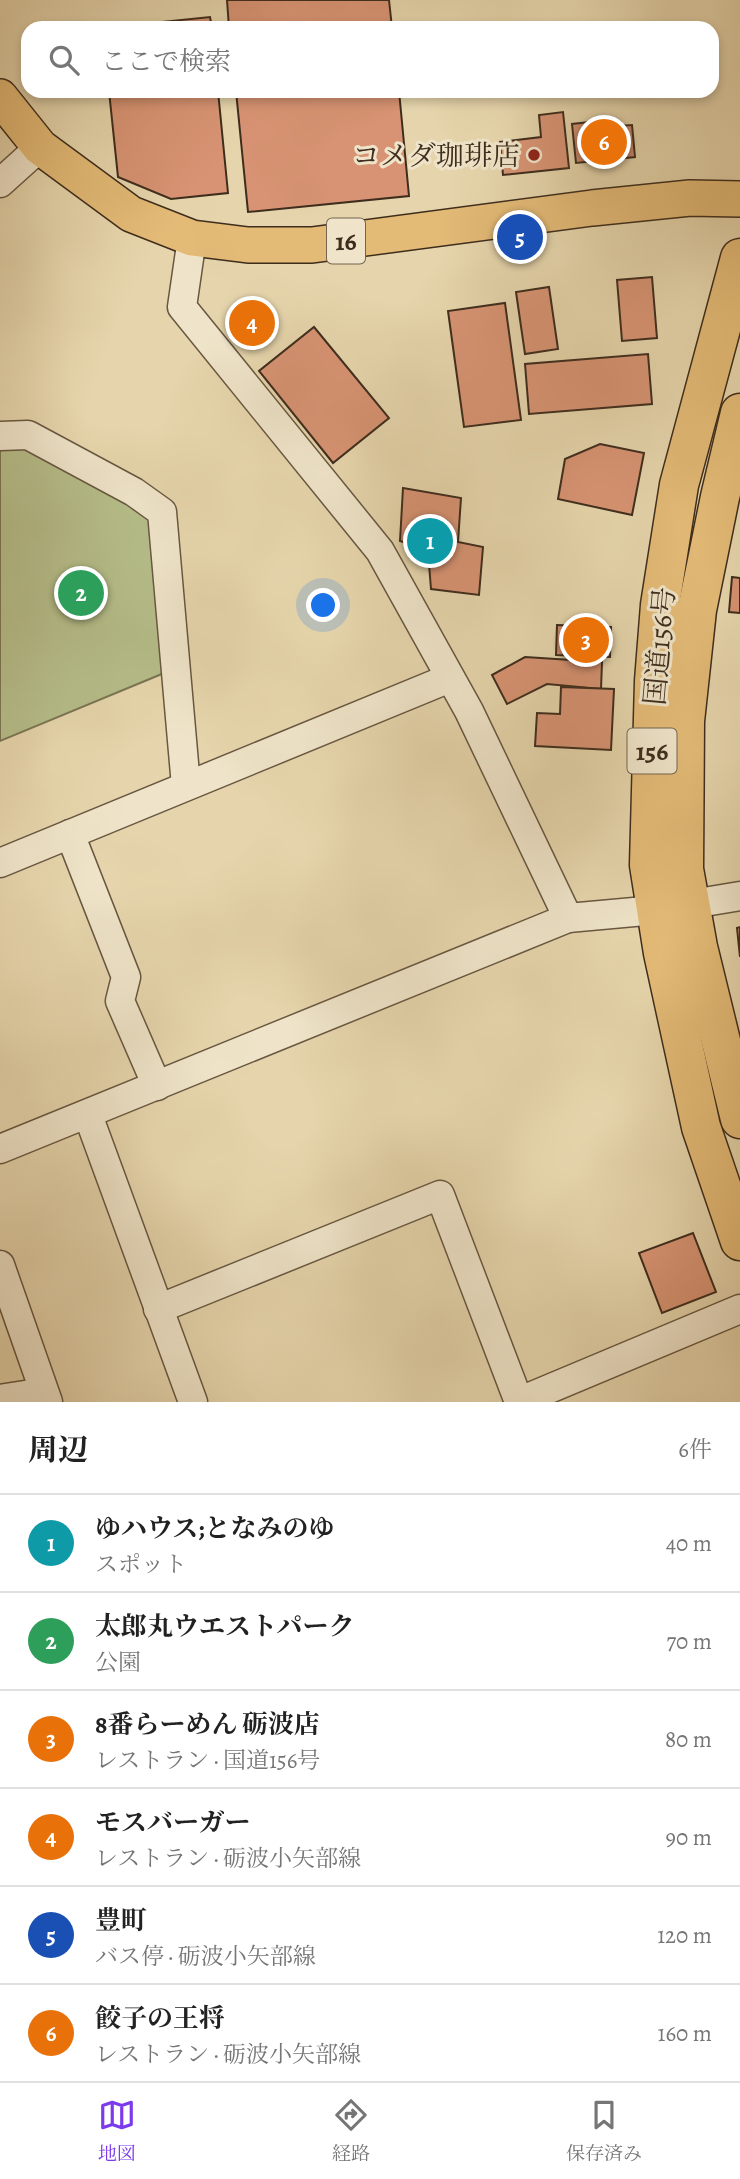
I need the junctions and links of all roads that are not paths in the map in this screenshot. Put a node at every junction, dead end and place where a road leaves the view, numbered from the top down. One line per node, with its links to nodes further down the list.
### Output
1 (0, 97): 2 (main road, 16)
2 (40, 147): 3 (street); 5 (main road, 16)
3 (0, 183)
4 (740, 199): 5 (main road, 16)
5 (192, 238): 9 (street)
6 (740, 258): 14 (highway, 国道156号 / 156)
7 (740, 413): 14 (highway, 国道156号 / 156)
8 (0, 436): 10 (street)
9 (450, 678): 10 (street); 15 (street)
10 (187, 786): 11 (street)
11 (70, 834): 12 (street); 16 (street)
12 (0, 863)
13 (740, 896): 14 (street)
14 (673, 908): 15 (street); 18 (highway, 国道156号 / 156); 20 (highway, 国道156号 / 156)
15 (568, 918): 16 (street)
16 (157, 1086): 17 (street)
17 (88, 1115): 19 (street); 22 (street)
18 (740, 1119)
19 (0, 1149)
20 (740, 1241)
21 (0, 1265): 24 (street)
22 (158, 1309): 26 (street); 27 (street)
23 (740, 1310): 27 (street)
24 (46, 1397): 25 (street)
25 (0, 1399)
26 (192, 1402)
27 (518, 1402)

